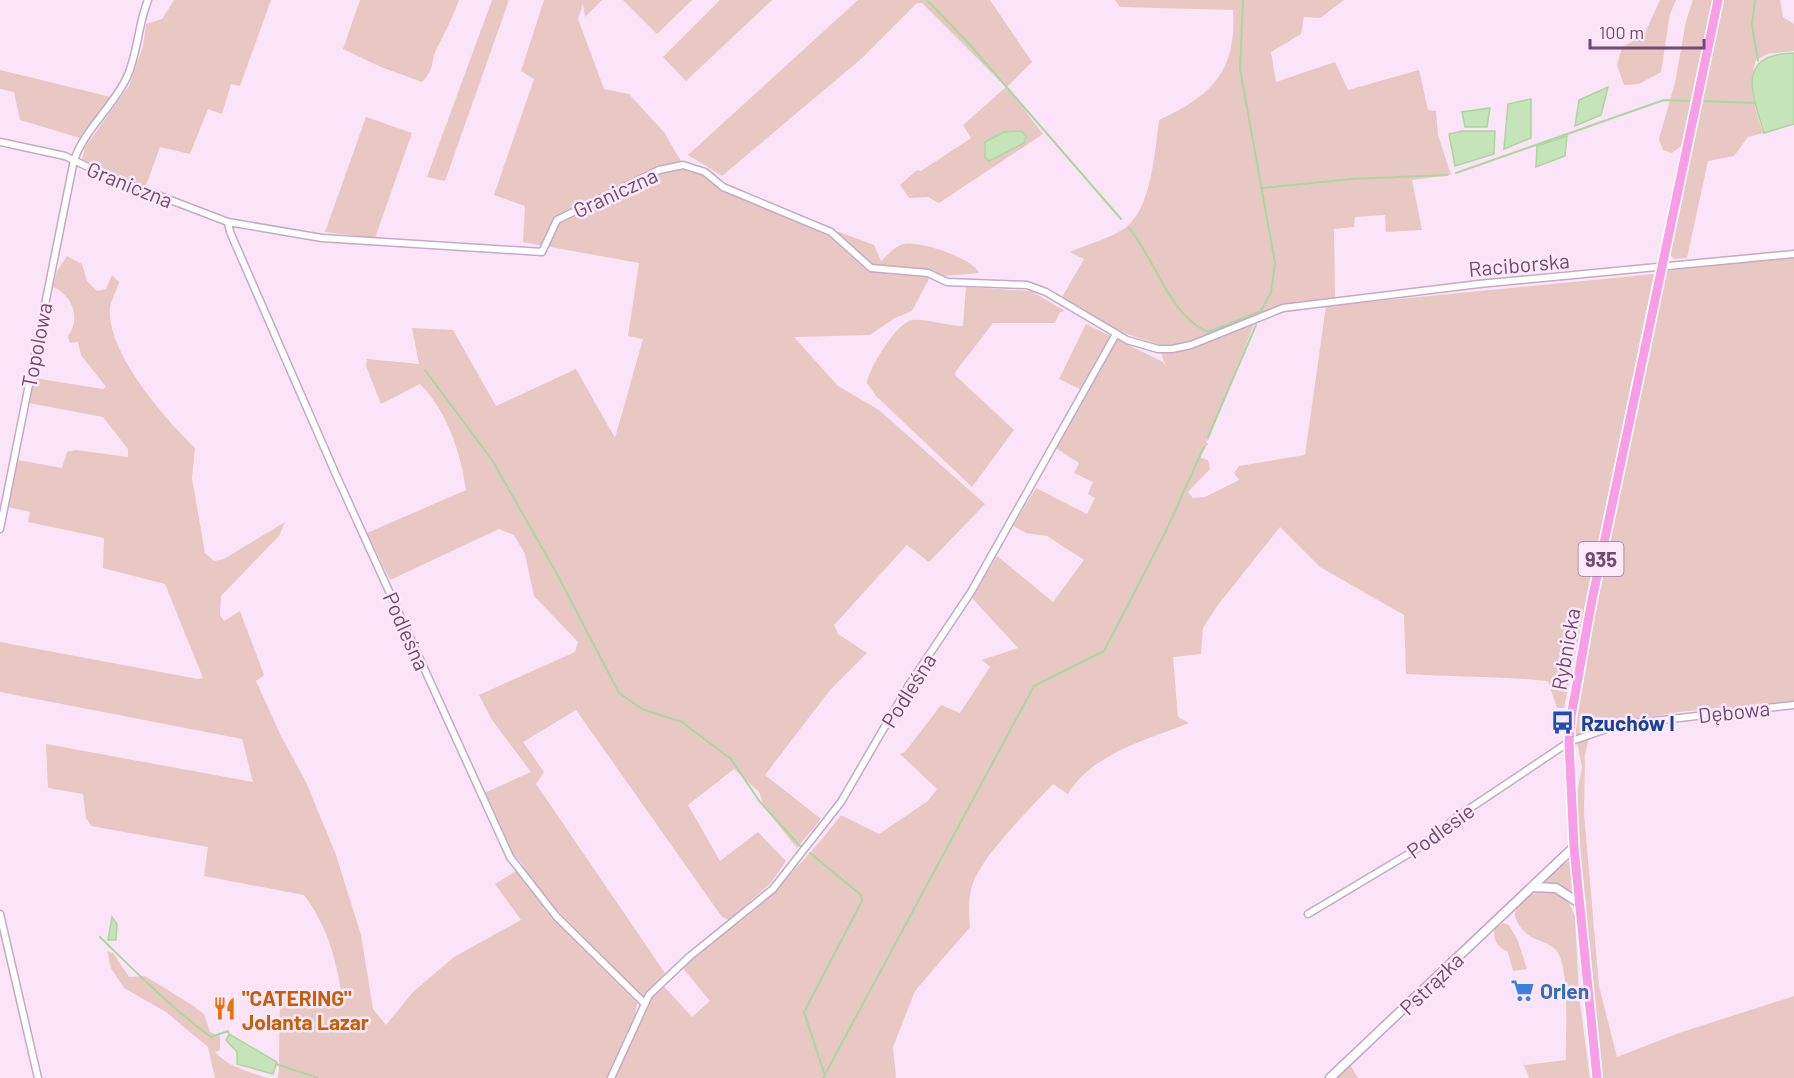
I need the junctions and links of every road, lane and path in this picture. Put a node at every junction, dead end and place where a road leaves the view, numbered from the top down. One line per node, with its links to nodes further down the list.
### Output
1 (148, 0): 4 (street, Topolowa)
2 (1718, 0): 7 (main road, 935)
3 (0, 142): 4 (street, Graniczna)
4 (74, 160): 5 (street, Graniczna); 9 (street, Topolowa)
5 (228, 222): 8 (street, Graniczna); 17 (street, Podleśna)
6 (1794, 254): 7 (street, Raciborska)
7 (1663, 268): 8 (street, Raciborska); 11 (main road, Rybnicka / 935)
8 (1116, 334): 17 (street, Podleśna)
9 (0, 529)
10 (1794, 705): 11 (street, Dębowa)
11 (1569, 742): 12 (main road, Rybnicka / 935); 16 (street, Podlesie)
12 (1574, 847): 13 (main road, Pstrązka); 14 (main road, Rybnicka / 935)
13 (1532, 887): 14 (main road); 20 (main road, Pstrązka)
14 (1579, 903): 21 (main road, Rybnicka / 935)
15 (0, 914): 18 (street)
16 (1308, 914)
17 (644, 1003): 19 (street, Podleśna)
18 (39, 1078)
19 (611, 1078)
20 (1330, 1078)
21 (1597, 1078)

